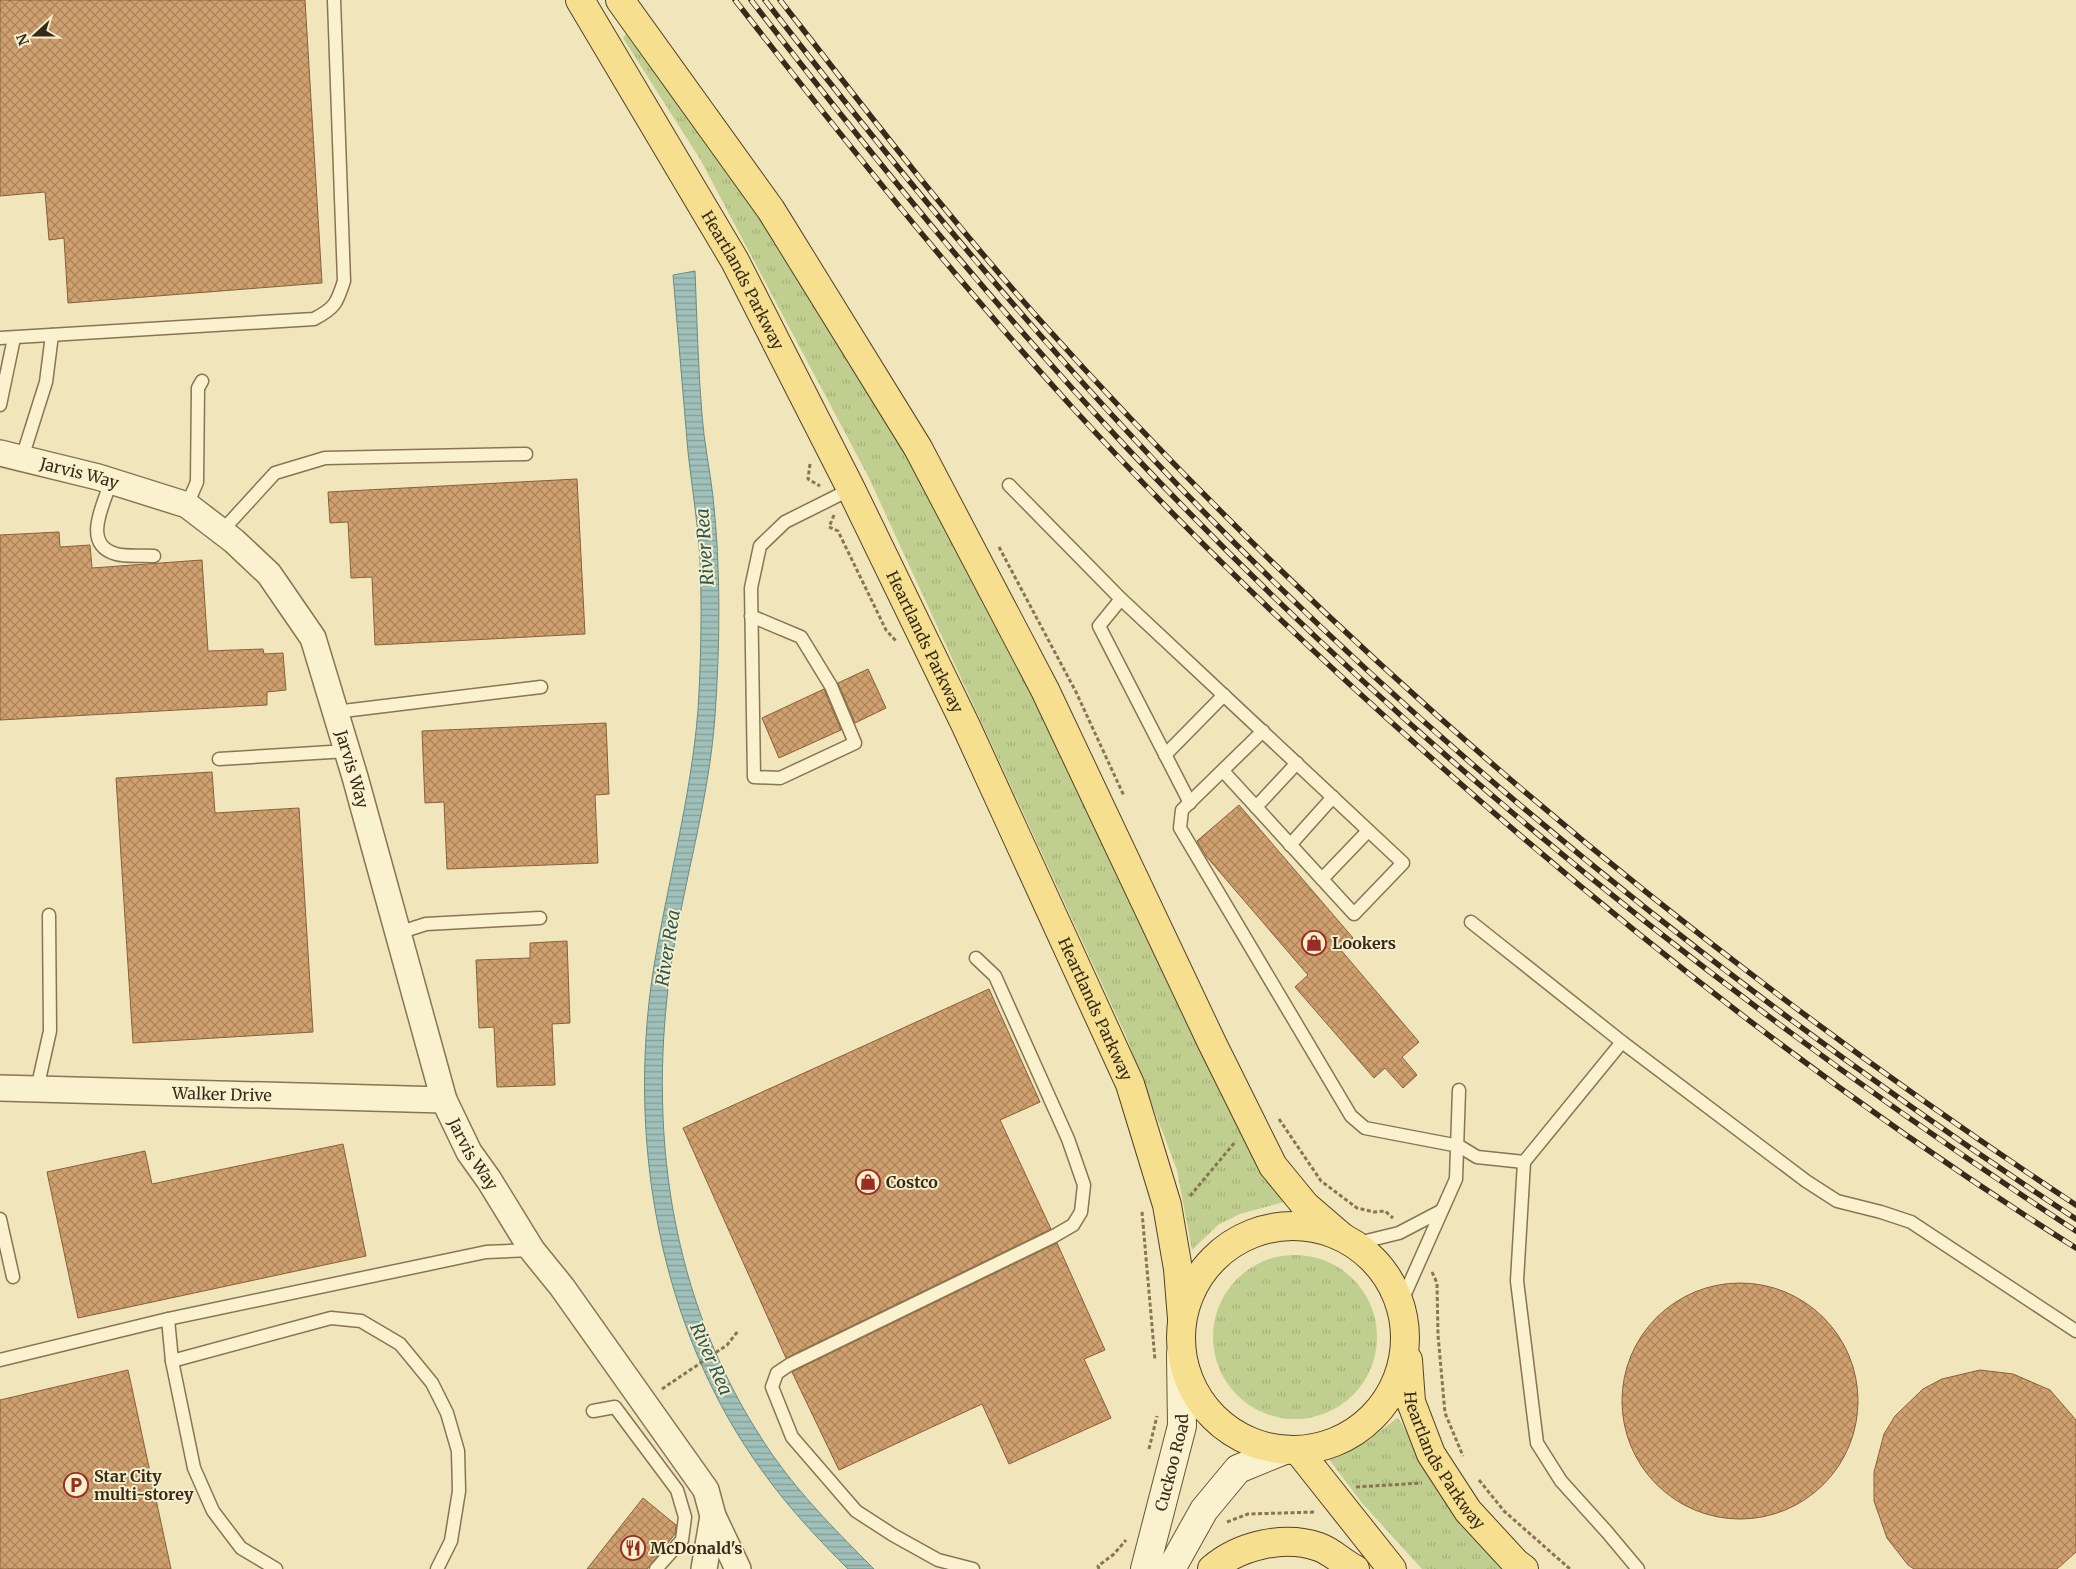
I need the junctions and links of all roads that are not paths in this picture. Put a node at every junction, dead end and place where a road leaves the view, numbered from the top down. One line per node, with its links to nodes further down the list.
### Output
1 (334, 0): 4 (lane)
2 (580, 0): 13 (main road, Heartlands Parkway)
3 (620, 0): 48 (main road)
4 (52, 336): 6 (lane); 10 (lane)
5 (0, 338): 6 (lane)
6 (14, 338): 8 (lane)
7 (202, 381): 14 (lane)
8 (0, 405)
9 (526, 454): 15 (lane)
10 (11, 456): 11 (street, Jarvis Way)
11 (111, 481): 14 (street, Jarvis Way); 16 (lane)
12 (1009, 485): 17 (lane)
13 (844, 493): 18 (lane); 53 (main road, Heartlands Parkway)
14 (188, 505): 15 (street, Jarvis Way)
15 (222, 531): 21 (street, Jarvis Way)
16 (154, 556)
17 (1121, 599): 20 (lane); 24 (lane)
18 (751, 616): 18 (lane)
19 (541, 687): 21 (lane)
20 (1224, 695): 22 (lane); 24 (lane)
21 (335, 712): 23 (street, Jarvis Way)
22 (1263, 731): 26 (lane); 27 (lane)
23 (347, 751): 25 (lane); 37 (street, Jarvis Way)
24 (1165, 755): 29 (lane)
25 (219, 759)
26 (1297, 763): 28 (lane); 30 (lane)
27 (1223, 771): 29 (lane); 30 (lane)
28 (1333, 797): 31 (lane); 32 (lane)
29 (1190, 803): 44 (lane)
30 (1256, 807): 32 (lane)
31 (1368, 830): 33 (lane); 33 (lane)
32 (1290, 845): 33 (lane)
33 (1322, 880)
34 (49, 915): 41 (lane)
35 (540, 918): 37 (lane)
36 (1471, 922): 39 (lane)
37 (398, 933): 43 (street, Jarvis Way)
38 (976, 958): 67 (lane)
39 (1622, 1042): 45 (lane); 54 (lane)
40 (0, 1088): 41 (street, Walker Drive)
41 (38, 1089): 43 (street, Walker Drive)
42 (1459, 1090): 44 (lane)
43 (444, 1100): 49 (street, Jarvis Way)
44 (1458, 1146): 45 (lane); 46 (lane)
45 (1524, 1162): 72 (lane)
46 (1441, 1211): 48 (lane); 51 (lane)
47 (0, 1219): 50 (lane)
48 (1348, 1240): 51 (main road); 53 (main road)
49 (532, 1250): 52 (lane); 60 (street, Jarvis Way)
50 (13, 1277)
51 (1403, 1318): 59 (main road); 71 (main road, Heartlands Parkway)
52 (168, 1319): 56 (lane); 57 (lane)
53 (1182, 1319): 55 (main road)
54 (2076, 1331)
55 (1181, 1354): 59 (main road); 61 (main road, Cuckoo Road)
56 (0, 1360)
57 (172, 1361): 62 (lane); 63 (lane)
58 (593, 1411): 64 (lane)
59 (1291, 1452): 61 (main road, Cuckoo Road); 70 (main road)
60 (713, 1516): 65 (street); 66 (street)
61 (1151, 1568)
62 (276, 1569)
63 (437, 1569)
64 (656, 1569)
65 (704, 1569)
66 (738, 1569)
67 (973, 1569)
68 (1212, 1569): 69 (main road)
69 (1355, 1569)
70 (1392, 1569)
71 (1524, 1569)
72 (1638, 1569)

